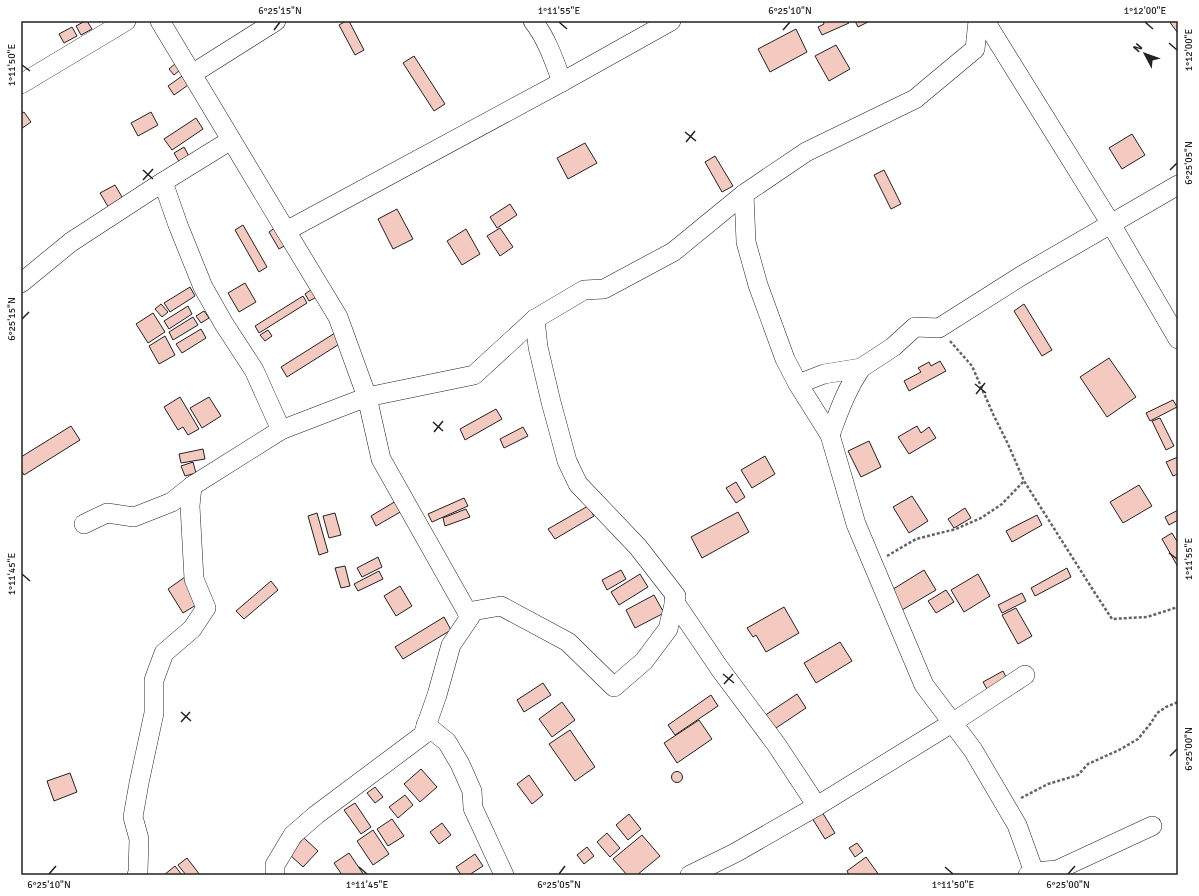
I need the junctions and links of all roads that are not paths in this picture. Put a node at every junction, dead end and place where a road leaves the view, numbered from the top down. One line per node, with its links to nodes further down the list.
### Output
1 (126, 21): 10 (street)
2 (160, 21): 8 (street)
3 (276, 21): 8 (street)
4 (533, 21): 9 (street)
5 (671, 21): 9 (street)
6 (978, 21): 14 (street)
7 (985, 21): 15 (street)
8 (192, 74): 11 (street)
9 (562, 82): 16 (street)
10 (21, 84)
11 (231, 140): 12 (street); 16 (street)
12 (163, 182): 17 (street); 23 (street)
13 (1178, 184): 15 (street)
14 (744, 194): 18 (street); 21 (street)
15 (1111, 224): 19 (street); 20 (street)
16 (286, 230): 22 (street)
17 (21, 283)
18 (535, 320): 22 (street); 27 (street)
19 (1178, 339)
20 (861, 368): 21 (street); 24 (street)
21 (798, 384): 24 (street)
22 (367, 397): 23 (street); 28 (street)
23 (281, 430): 25 (street)
24 (830, 435): 30 (street)
25 (192, 486): 26 (street); 36 (street)
26 (84, 524)
27 (674, 601): 28 (street); 32 (street)
28 (467, 612): 31 (street)
29 (1025, 675): 30 (street)
30 (952, 722): 32 (street); 34 (street)
31 (426, 725): 37 (street); 38 (street)
32 (817, 806): 39 (street)
33 (1152, 826): 35 (street)
34 (1031, 873): 35 (street)
35 (1058, 873)
36 (137, 875)
37 (275, 875)
38 (504, 875)
39 (690, 875)

